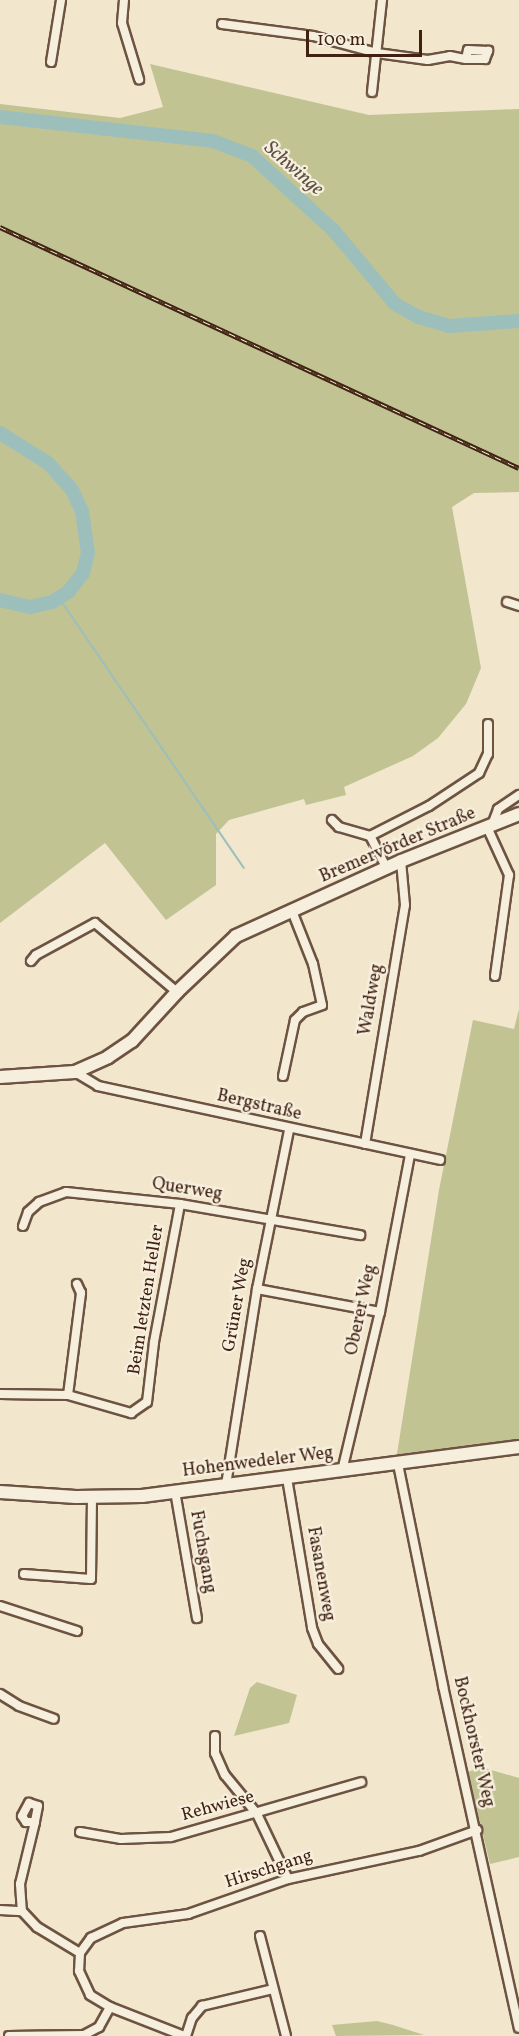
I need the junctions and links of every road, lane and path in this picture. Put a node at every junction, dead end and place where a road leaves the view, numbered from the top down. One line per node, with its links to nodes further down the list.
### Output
1 (61, 0): 7 (street)
2 (124, 0): 8 (street)
3 (382, 0): 5 (street)
4 (222, 24): 5 (street)
5 (377, 53): 6 (street); 9 (street)
6 (466, 59)
7 (51, 62)
8 (139, 79)
9 (372, 92)
10 (507, 602): 11 (street)
11 (519, 606)
12 (488, 724): 17 (street)
13 (519, 795): 16 (street)
14 (519, 814): 16 (main road, Bremervörder Straße)
15 (332, 820): 17 (street)
16 (489, 826): 18 (main road, Bremervörder Straße); 22 (street)
17 (370, 836): 19 (street)
18 (401, 861): 19 (main road, Bremervörder Straße); 28 (street, Waldweg)
19 (386, 867): 20 (main road, Bremervörder Straße)
20 (292, 912): 23 (main road, Bremervörder Straße); 25 (street)
21 (32, 962): 23 (street)
22 (495, 976)
23 (177, 992): 24 (main road, Bremervörder Straße)
24 (75, 1072): 26 (main road, Bremervörder Straße); 27 (street, Bergstraße)
25 (283, 1076)
26 (0, 1077)
27 (289, 1130): 28 (street, Bergstraße); 32 (street, Grüner Weg)
28 (365, 1144): 29 (street, Bergstraße)
29 (410, 1154): 30 (street, Bergstraße); 37 (street, Oberer Weg)
30 (441, 1160)
31 (180, 1204): 32 (street, Querweg); 33 (street, Querweg); 39 (street, Beim letzten Heller)
32 (270, 1221): 34 (street, Querweg); 36 (street, Grüner Weg)
33 (23, 1226)
34 (360, 1235)
35 (77, 1284): 39 (street)
36 (257, 1289): 37 (street); 44 (street, Grüner Weg)
37 (380, 1312): 42 (street, Oberer Weg)
38 (0, 1394): 39 (street)
39 (68, 1395)
40 (519, 1447): 41 (main road, Hohenwedeler Weg)
41 (398, 1464): 42 (main road, Hohenwedeler Weg); 59 (street, Bockhorster Weg)
42 (342, 1471): 43 (main road, Hohenwedeler Weg)
43 (287, 1478): 44 (main road, Hohenwedeler Weg); 52 (street, Fasanenweg)
44 (226, 1485): 45 (main road, Hohenwedeler Weg)
45 (176, 1491): 47 (main road, Hohenwedeler Weg); 50 (street, Fuchsgang)
46 (0, 1492): 47 (main road, Hohenwedeler Weg)
47 (92, 1498): 48 (street)
48 (24, 1574)
49 (0, 1606): 51 (street)
50 (197, 1618)
51 (77, 1631)
52 (338, 1669)
53 (0, 1694): 54 (street)
54 (54, 1719)
55 (215, 1736): 57 (street)
56 (361, 1782): 57 (street, Rehwiese)
57 (257, 1814): 60 (street, Rehwiese); 61 (street)
58 (34, 1822): 63 (street)
59 (477, 1830): 61 (street, Hirschgang); 67 (street, Bockhorster Weg)
60 (80, 1832)
61 (288, 1879): 65 (street, Hirschgang)
62 (0, 1910): 63 (street)
63 (22, 1911): 65 (street)
64 (260, 1936): 66 (street)
65 (80, 1953): 68 (street)
66 (273, 1989): 71 (street); 72 (street)
67 (516, 2004): 69 (street, Bockhorster Weg)
68 (110, 2007): 70 (street); 71 (street)
69 (519, 2028)
70 (9, 2036)
71 (185, 2036)
72 (286, 2036)

